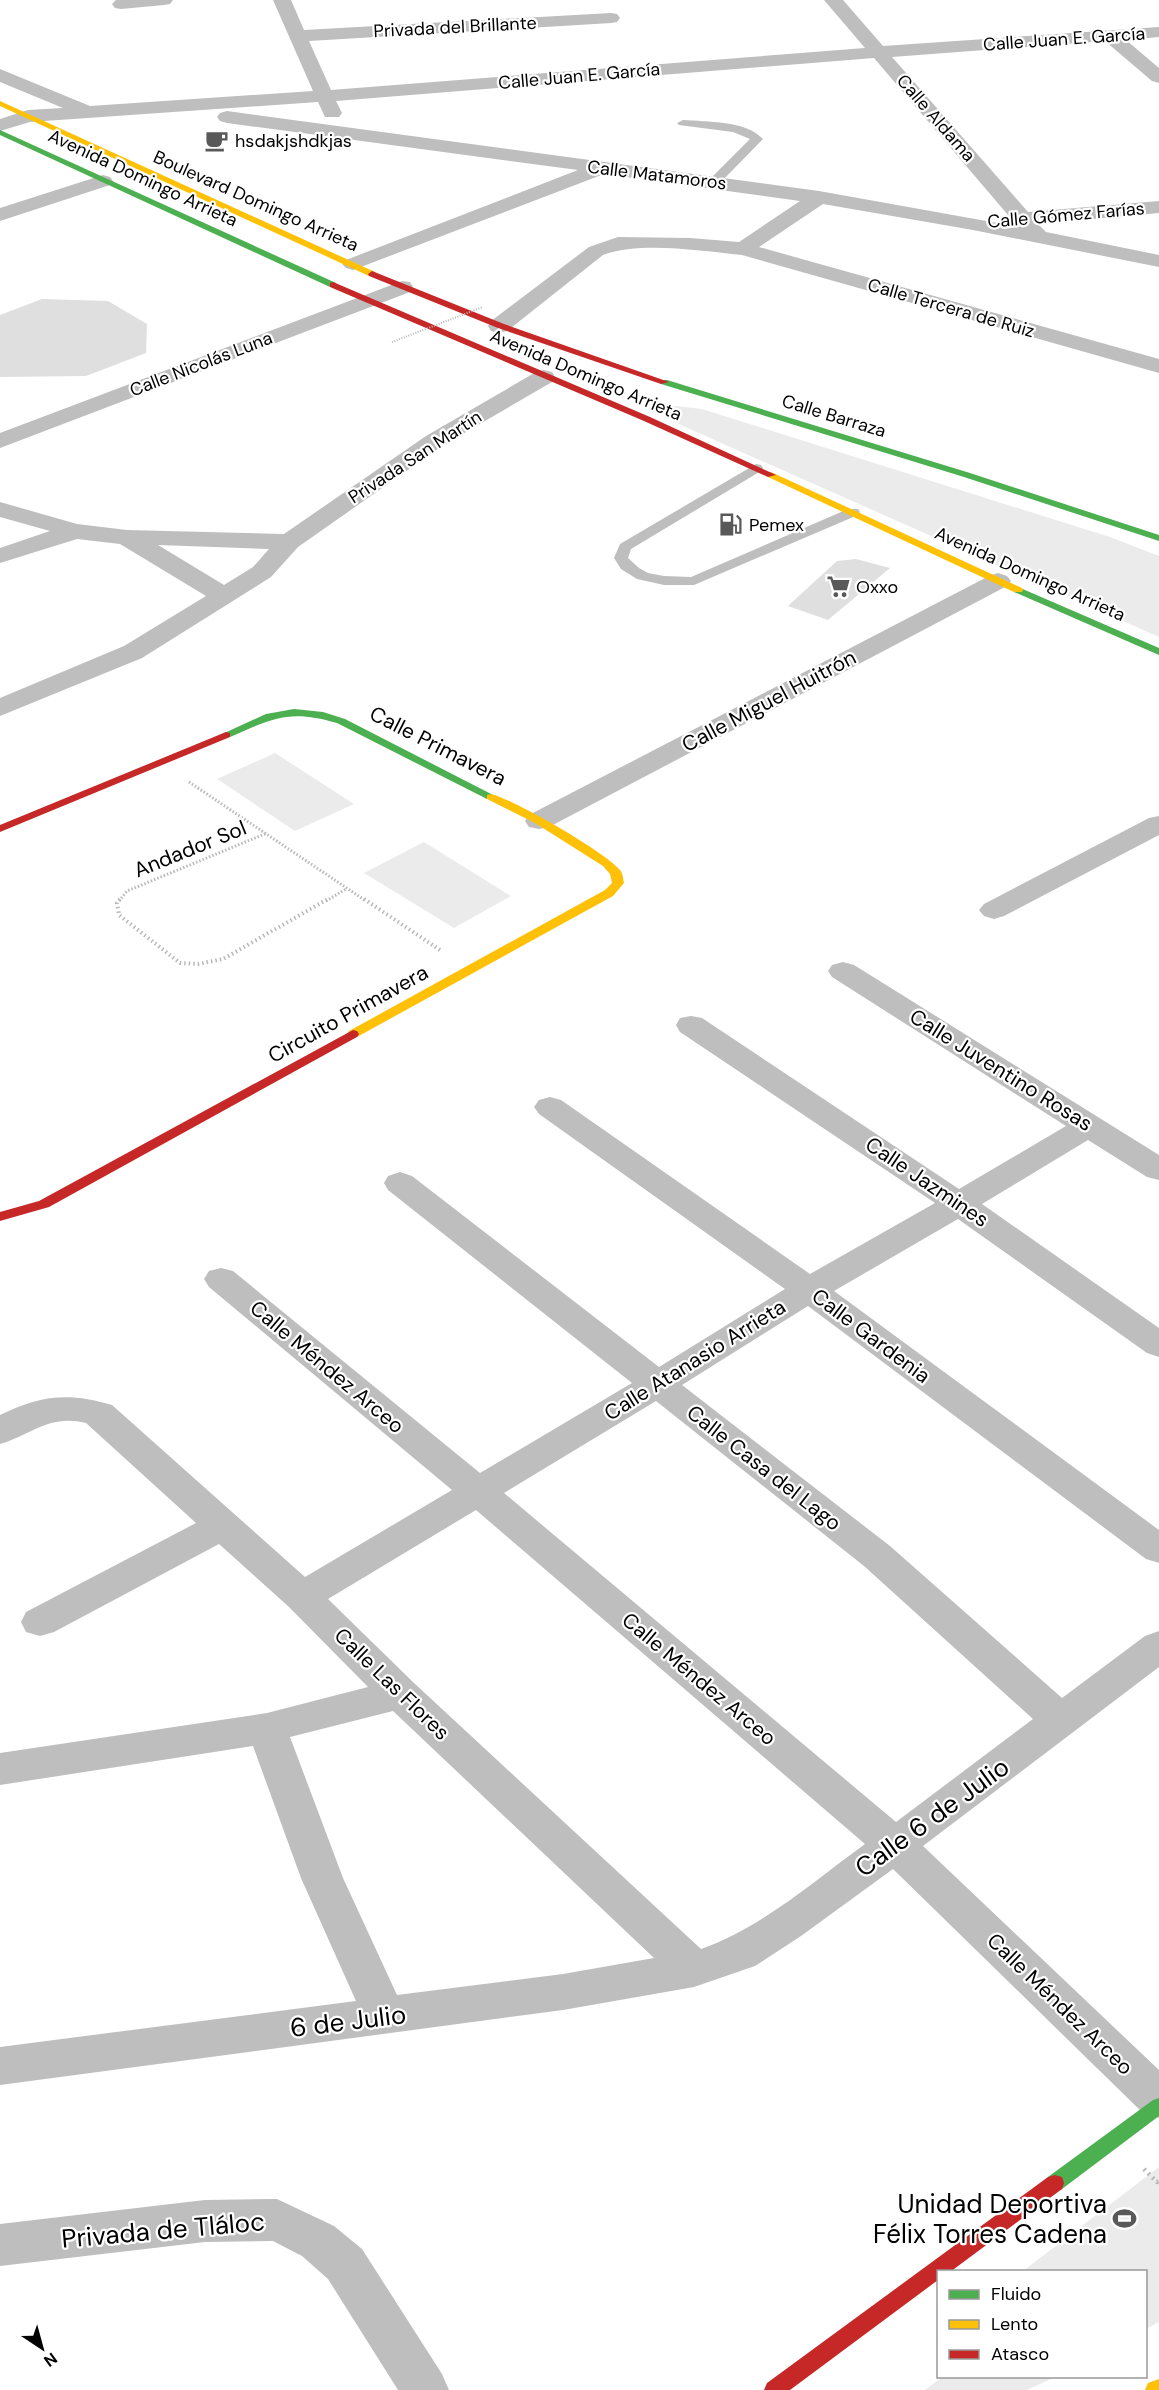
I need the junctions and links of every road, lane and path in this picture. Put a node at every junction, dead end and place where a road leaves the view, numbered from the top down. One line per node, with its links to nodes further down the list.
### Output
1 (164, 0): 4 (street)
2 (282, 0): 7 (street)
3 (833, 0): 9 (street, Calle Aldama)
4 (121, 4)
5 (611, 18): 7 (street, Privada del Brillante)
6 (1159, 32): 8 (street, Calle Juan E. García)
7 (298, 36): 12 (street)
8 (1110, 36): 9 (street, Calle Juan E. García); 11 (street)
9 (880, 52): 12 (street, Calle Juan E. García); 27 (street, Calle Aldama)
10 (0, 75): 15 (street)
11 (1159, 77)
12 (324, 96): 14 (street, Calle Juan E. García); 20 (street)
13 (0, 103): 16 (main road, Boulevard Domingo Arrieta)
14 (152, 108): 15 (street, Calle Juan E. García); 20 (street, Calle Matamoros)
15 (89, 112): 16 (street, Calle Juan E. García)
16 (28, 116): 18 (street, Calle Juan E. García); 32 (main road, Boulevard Domingo Arrieta)
17 (683, 123): 23 (lane)
18 (0, 125)
19 (0, 132): 22 (main road, Avenida Domingo Arrieta)
20 (342, 132): 21 (street, Calle Matamoros)
21 (603, 168): 23 (street, Calle Matamoros); 32 (street)
22 (103, 181): 26 (street); 34 (main road, Avenida Domingo Arrieta)
23 (714, 182): 24 (street, Calle Matamoros)
24 (819, 196): 28 (street, Calle Matamoros); 30 (street)
25 (1159, 207): 27 (street, Calle Gómez Farías)
26 (0, 215)
27 (1024, 219): 28 (street, Calle Gómez Farías); 29 (street, Calle Aldama)
28 (973, 224): 29 (street, Calle Matamoros)
29 (1038, 236): 31 (street, Calle Matamoros)
30 (743, 249): 36 (street, Calle Tercera de Ruiz); 38 (street, Calle Tercera de Ruiz)
31 (1159, 261)
32 (353, 264): 33 (main road, Boulevard Domingo Arrieta)
33 (402, 287): 34 (street, Calle Nicolás Luna); 36 (main road, Boulevard Domingo Arrieta)
34 (366, 300): 39 (main road, Avenida Domingo Arrieta); 45 (street, Calle Nicolás Luna)
35 (483, 307): 37 (path, bridge)
36 (499, 326): 42 (main road, Calle Barraza)
37 (392, 342)
38 (1159, 366)
39 (544, 377): 40 (main road); 44 (main road, Avenida Domingo Arrieta); 52 (street, Privada San Martín)
40 (586, 379)
41 (621, 383): 42 (main road)
42 (698, 394): 51 (main road, Calle Barraza)
43 (650, 404): 44 (main road)
44 (647, 419): 46 (main road, Avenida Domingo Arrieta)
45 (0, 441)
46 (756, 468): 48 (main road, Avenida Domingo Arrieta); 48 (lane)
47 (0, 509): 49 (street)
48 (854, 512): 54 (main road, Avenida Domingo Arrieta)
49 (75, 531): 50 (street); 53 (street)
50 (127, 537): 52 (street); 55 (street)
51 (1159, 538)
52 (290, 542): 55 (street, Privada San Martín)
53 (0, 556)
54 (999, 581): 56 (main road, Avenida Domingo Arrieta); 59 (street, Calle Miguel Huitrón)
55 (225, 596): 57 (street, Privada San Martín)
56 (1159, 652)
57 (0, 708)
58 (158, 762): 59 (main road, Calle Primavera); 61 (main road); 62 (path, Andador Sol)
59 (539, 821): 65 (main road, Circuito Primavera)
60 (1159, 824): 64 (street)
61 (0, 829)
62 (267, 833): 63 (path, Andador Sol); 63 (path, Andador Sol)
63 (346, 889): 65 (path, Andador Sol)
64 (994, 910)
65 (472, 971): 73 (main road, Circuito Primavera)
66 (843, 971): 69 (street, Calle Juventino Rosas)
67 (691, 1025): 72 (street, Calle Jazmines)
68 (550, 1107): 75 (street, Calle Gardenia)
69 (1090, 1125): 70 (street, Calle Juventino Rosas); 72 (street, Calle Atanasio Arrieta)
70 (1159, 1170)
71 (400, 1183): 77 (street, Calle Casa del Lago)
72 (959, 1204): 75 (street, Calle Atanasio Arrieta); 76 (street, Calle Jazmines)
73 (0, 1217)
74 (221, 1279): 79 (street, Calle Méndez Arceo)
75 (809, 1290): 77 (street, Calle Atanasio Arrieta); 81 (street, Calle Gardenia)
76 (1159, 1345)
77 (656, 1385): 79 (street, Calle Atanasio Arrieta); 86 (street, Calle Casa del Lago)
78 (0, 1431): 80 (street, Calle Las Flores)
79 (477, 1491): 82 (street, Calle Atanasio Arrieta); 89 (street, Calle Méndez Arceo)
80 (221, 1526): 82 (street, Calle Las Flores); 83 (street)
81 (1159, 1549)
82 (302, 1597): 85 (street, Calle Las Flores)
83 (40, 1622)
84 (1159, 1646): 86 (street, Calle 6 de Julio)
85 (400, 1694): 87 (street); 90 (street, Calle Las Flores)
86 (1061, 1721): 89 (street, Calle 6 de Julio)
87 (267, 1728): 88 (street); 91 (street)
88 (0, 1769)
89 (895, 1845): 90 (street, Calle 6 de Julio); 93 (street, Calle Méndez Arceo)
90 (694, 1969): 91 (street, 6 de Julio)
91 (385, 2016): 92 (street, 6 de Julio)
92 (0, 2066)
93 (1159, 2099)
94 (1159, 2106): 98 (main road)
95 (0, 2245): 97 (street, Privada de Tláloc)
96 (1159, 2388): 99 (main road)
97 (425, 2390)
98 (774, 2390)
99 (1155, 2390)

